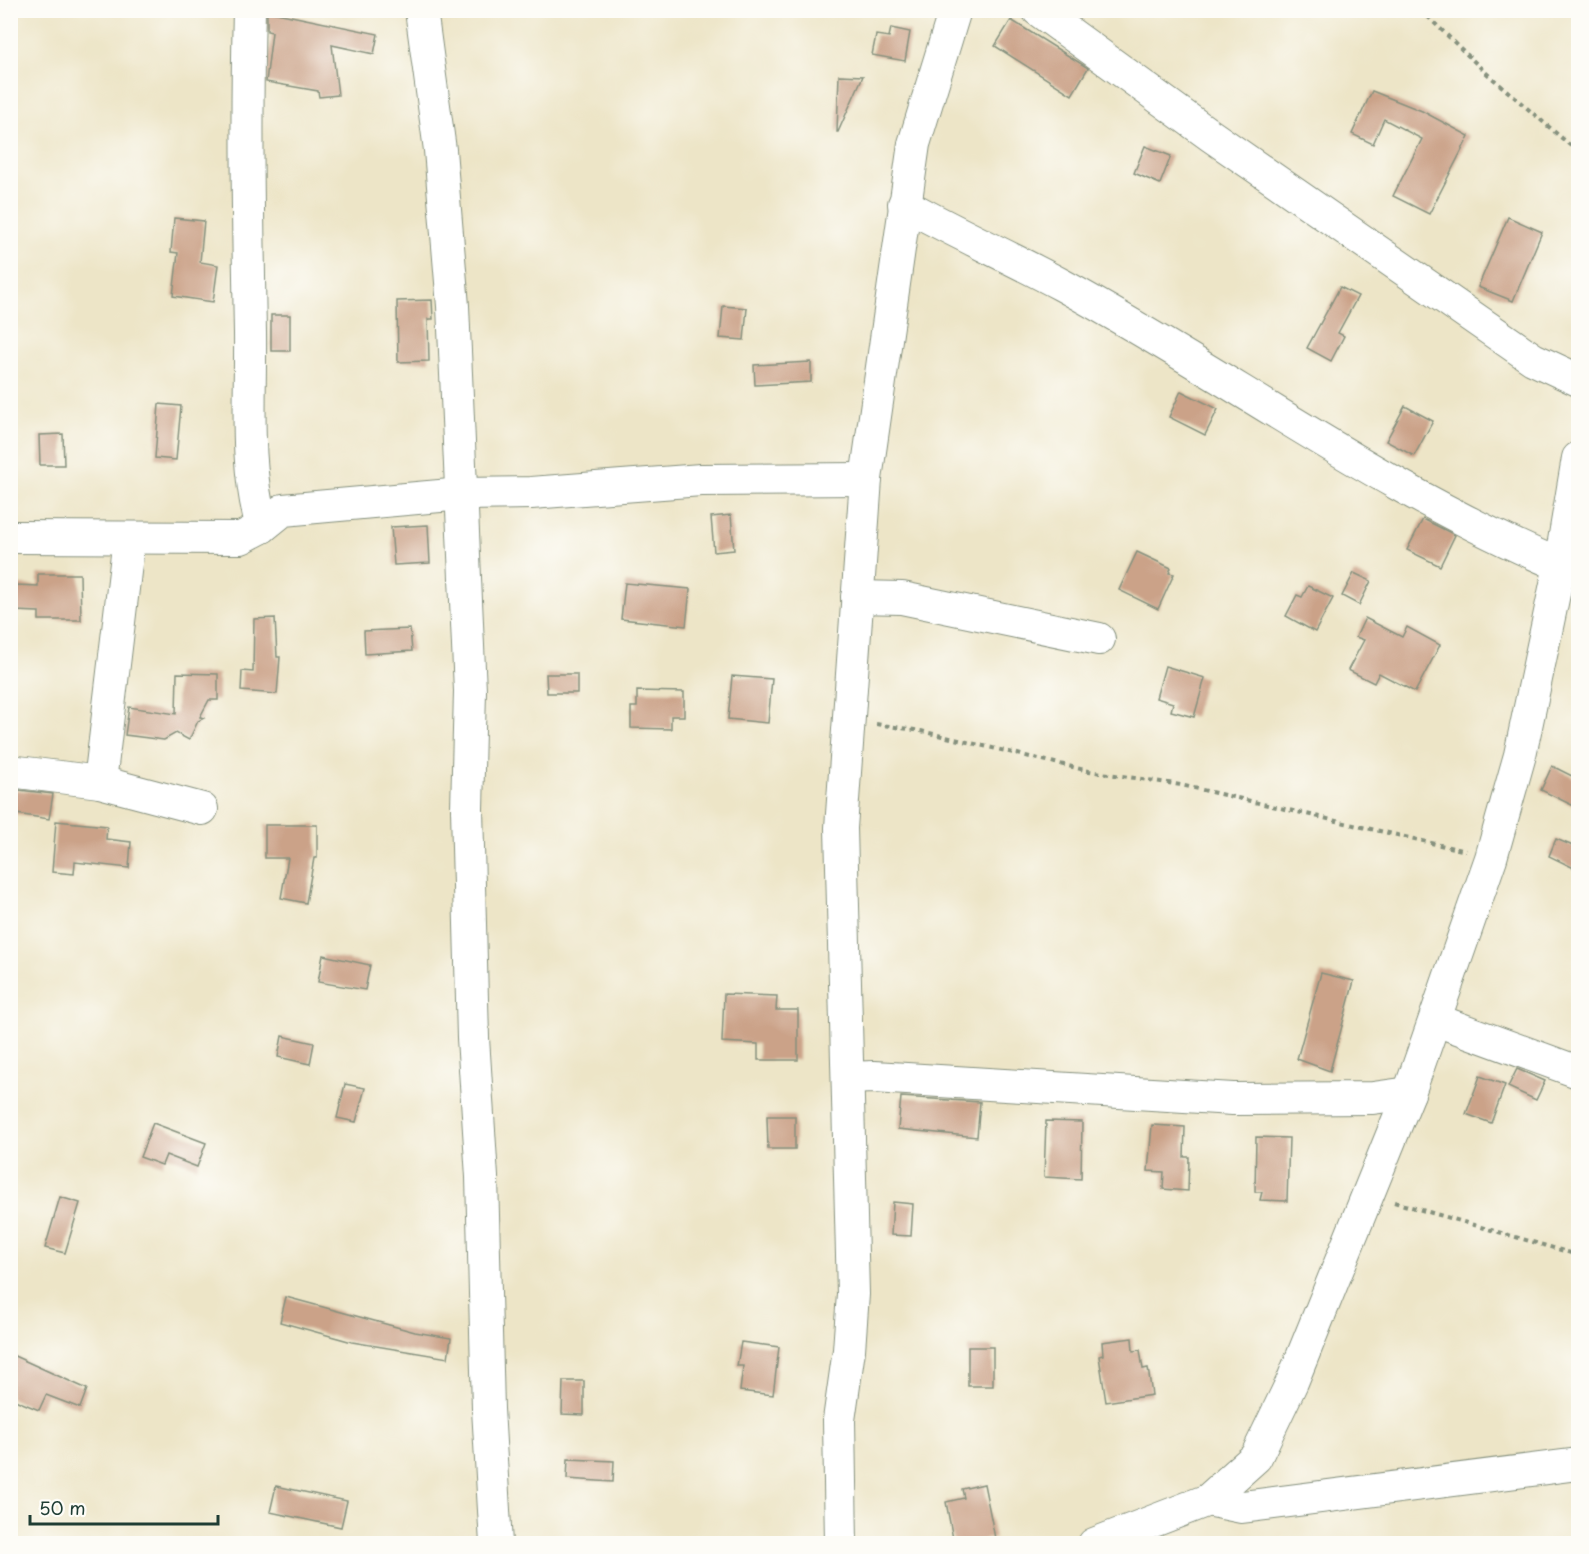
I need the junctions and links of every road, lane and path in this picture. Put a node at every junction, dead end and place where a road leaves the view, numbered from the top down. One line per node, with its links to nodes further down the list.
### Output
1 (249, 10): 12 (street)
2 (421, 10): 11 (street)
3 (955, 10): 7 (street)
4 (1038, 10): 8 (street)
5 (1421, 10): 6 (path)
6 (1578, 152)
7 (904, 204): 10 (street); 15 (street)
8 (1578, 380)
9 (1578, 458): 15 (street)
10 (866, 479): 11 (street); 16 (street)
11 (462, 494): 12 (street); 31 (street)
12 (262, 527): 14 (street)
13 (10, 537): 14 (street)
14 (129, 538): 20 (street)
15 (1560, 565): 22 (street)
16 (857, 597): 17 (street); 18 (street)
17 (1099, 639)
18 (848, 720): 22 (path); 25 (street)
19 (10, 771): 20 (street)
20 (100, 782): 21 (street)
21 (202, 809)
22 (1491, 858): 23 (street)
23 (1436, 1020): 24 (street); 26 (street)
24 (1578, 1072)
25 (849, 1078): 26 (street); 32 (street)
26 (1409, 1093): 27 (street)
27 (1367, 1194): 28 (path); 30 (street)
28 (1578, 1255)
29 (1578, 1464): 30 (street)
30 (1208, 1500): 33 (street)
31 (496, 1544)
32 (841, 1544)
33 (1094, 1544)

